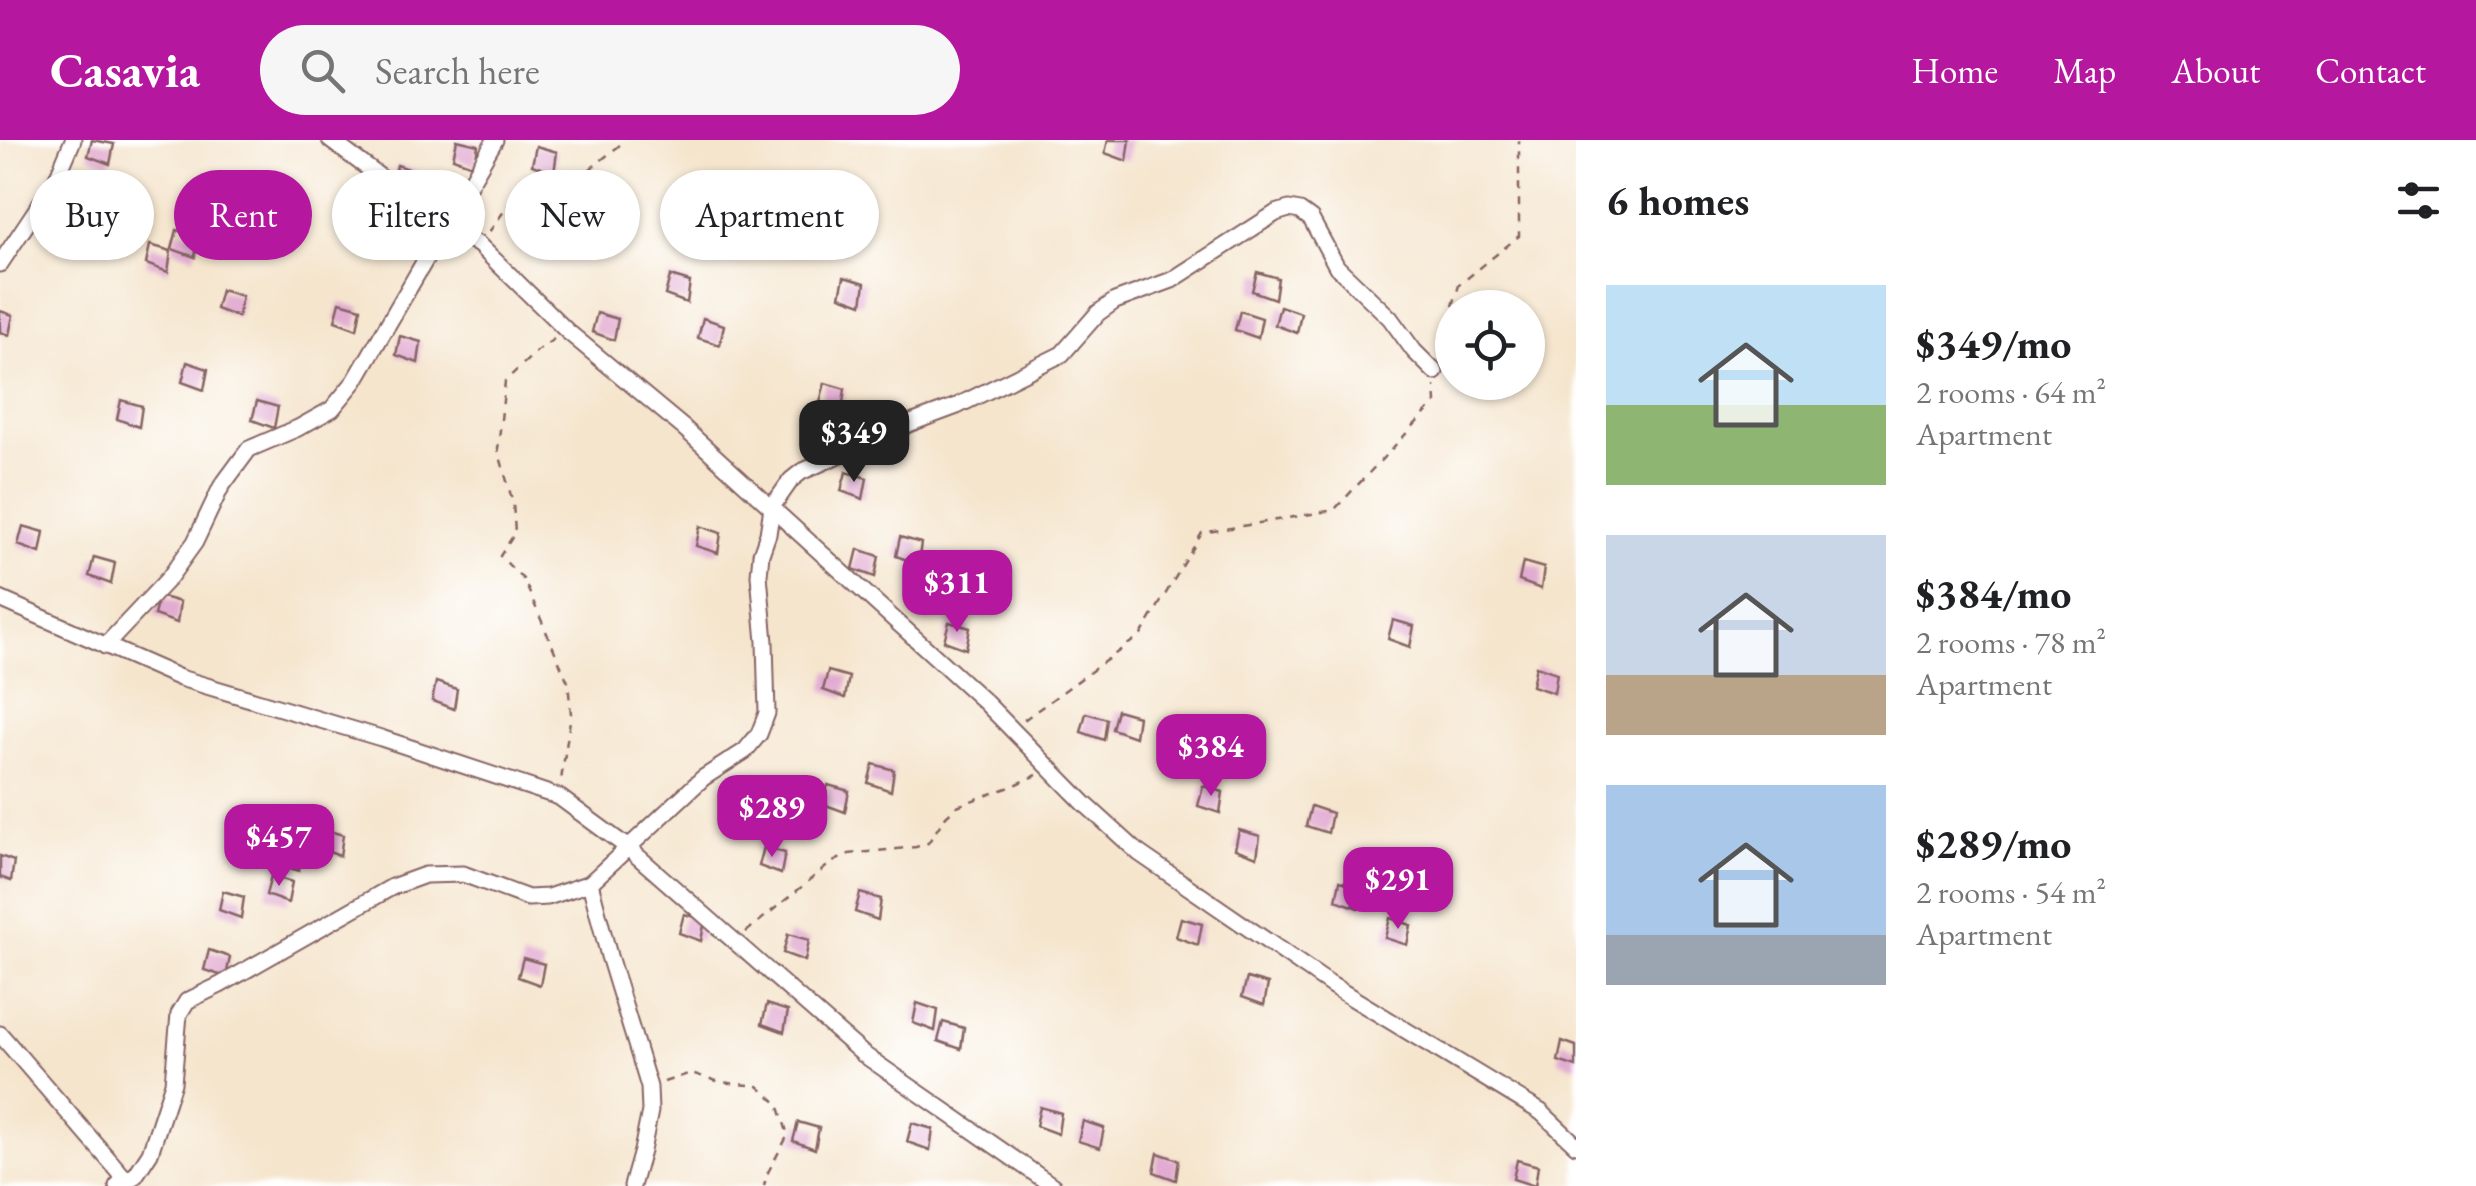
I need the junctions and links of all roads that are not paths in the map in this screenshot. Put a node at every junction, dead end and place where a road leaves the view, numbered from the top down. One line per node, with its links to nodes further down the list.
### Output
1 (74, 140): 8 (street)
2 (330, 140): 4 (street)
3 (496, 140): 5 (street)
4 (371, 170)
5 (478, 170)
6 (485, 251): 10 (street)
7 (425, 260): 12 (street)
8 (0, 264)
9 (1434, 372): 10 (street)
10 (772, 507): 13 (street); 16 (street)
11 (0, 599): 12 (street)
12 (104, 646): 13 (street)
13 (628, 848): 14 (street); 19 (street)
14 (590, 882): 17 (street); 18 (street)
15 (0, 1034): 17 (street)
16 (1576, 1145)
17 (124, 1184)
18 (632, 1186)
19 (1053, 1186)

